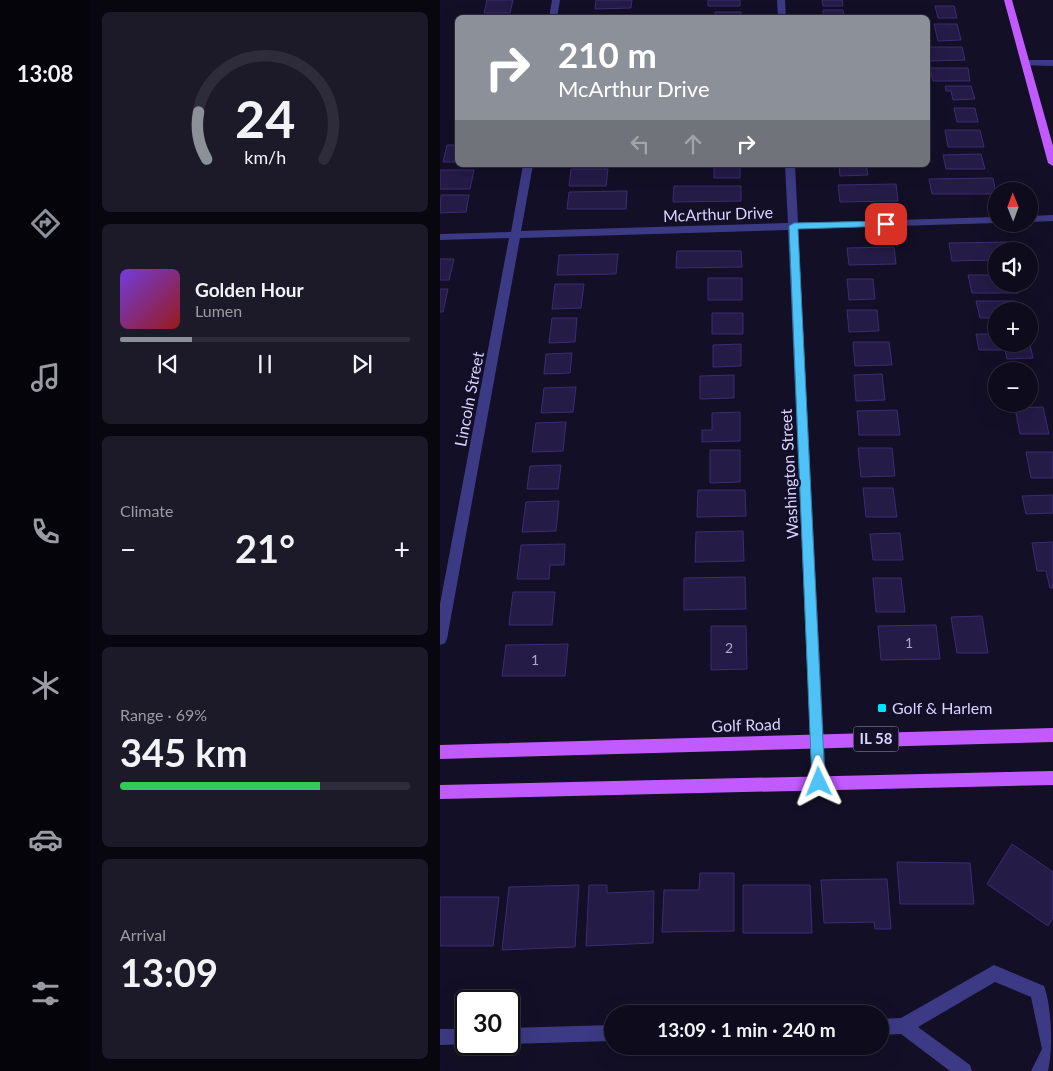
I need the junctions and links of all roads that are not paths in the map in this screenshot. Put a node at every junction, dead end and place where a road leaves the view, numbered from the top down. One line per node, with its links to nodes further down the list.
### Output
1 (556, 0): 4 (street)
2 (781, 0): 5 (street)
3 (1008, 0): 6 (main road)
4 (554, 15)
5 (782, 15)
6 (1025, 63): 7 (street); 8 (main road)
7 (1053, 63)
8 (1053, 163)
9 (528, 167): 15 (street, Lincoln Street)
10 (790, 167): 14 (street, Washington Street)
11 (1053, 218): 12 (street)
12 (1038, 219)
13 (988, 220): 14 (street, McArthur Drive)
14 (794, 226): 15 (street, McArthur Drive); 19 (street, Washington Street)
15 (516, 234): 16 (street, McArthur Drive); 17 (street, Lincoln Street)
16 (440, 237)
17 (440, 639)
18 (1053, 735): 19 (main road, Golf Road / IL 58)
19 (817, 741): 20 (main road, Golf Road / IL 58); 22 (street, Washington Street)
20 (440, 752)
21 (1052, 779): 22 (main road)
22 (819, 782): 23 (main road)
23 (440, 792)
24 (903, 1026): 25 (street); 30 (street); 31 (street)
25 (889, 1027)
26 (604, 1033): 27 (street)
27 (520, 1036)
28 (440, 1037): 29 (street)
29 (455, 1037)
30 (962, 1069)
31 (1039, 1071)

